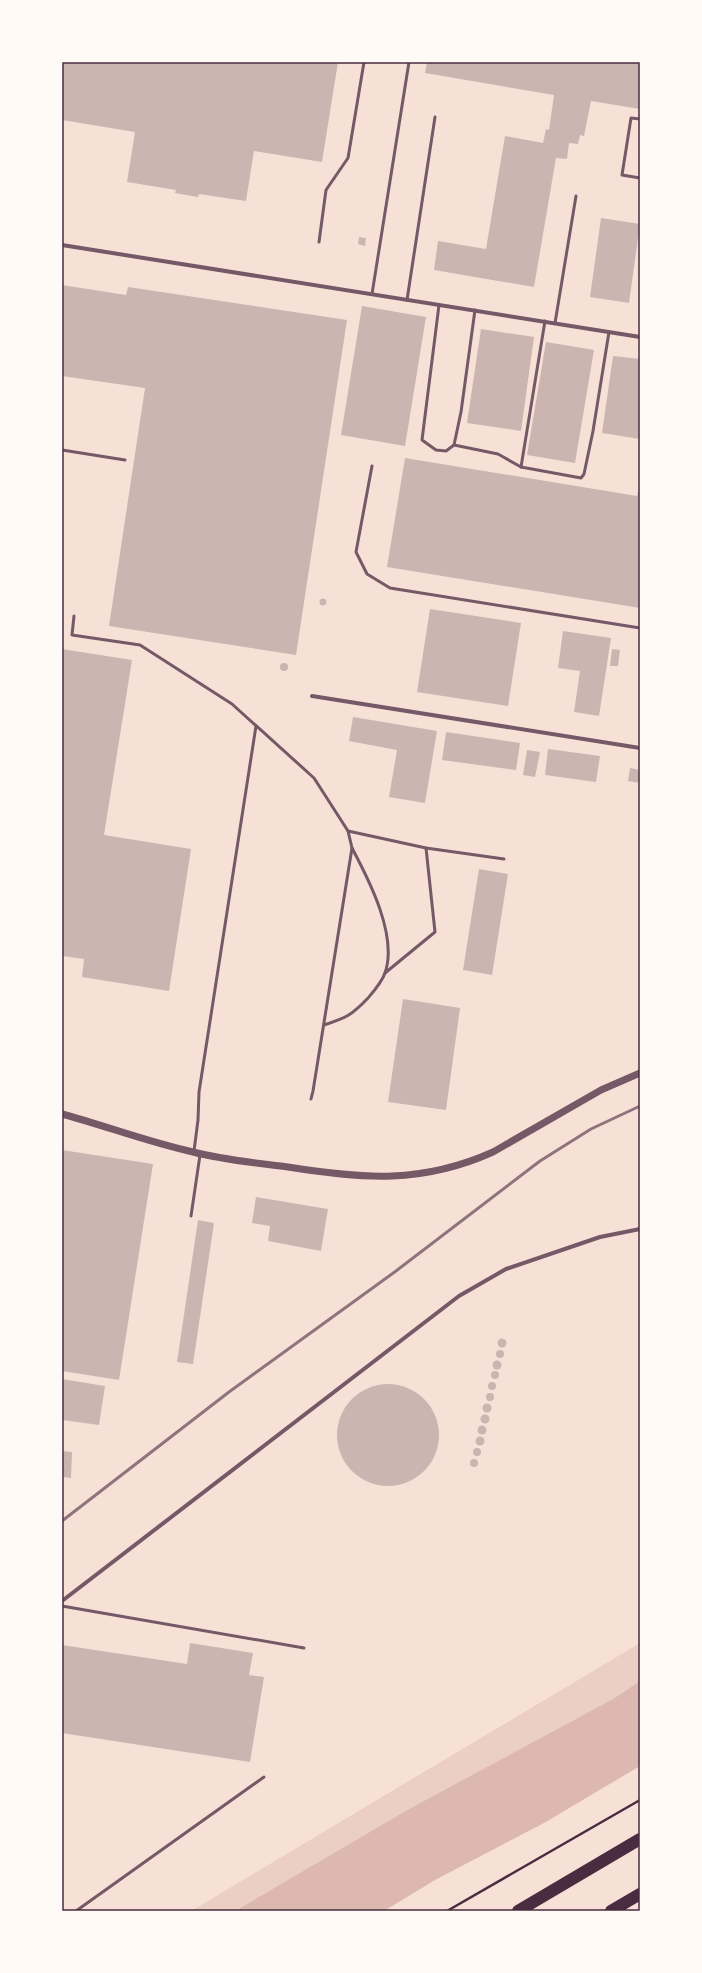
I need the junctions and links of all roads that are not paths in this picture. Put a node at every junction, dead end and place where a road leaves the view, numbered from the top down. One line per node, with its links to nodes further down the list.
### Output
1 (364, 62): 7 (lane)
2 (409, 62): 9 (lane)
3 (435, 117): 10 (lane)
4 (640, 119): 5 (lane)
5 (640, 178)
6 (576, 196): 14 (lane)
7 (319, 242)
8 (62, 245): 9 (street)
9 (372, 294): 10 (street)
10 (407, 300): 11 (street)
11 (439, 305): 12 (street); 17 (lane)
12 (475, 310): 13 (street); 17 (lane)
13 (545, 321): 14 (street); 21 (lane)
14 (555, 323): 15 (street)
15 (609, 332): 16 (street); 21 (lane)
16 (640, 336)
17 (454, 445): 21 (lane)
18 (62, 450): 19 (lane)
19 (125, 460)
20 (372, 466): 23 (lane)
21 (521, 467)
22 (74, 616): 25 (lane)
23 (640, 628)
24 (312, 696): 26 (street)
25 (256, 726): 27 (lane); 36 (lane)
26 (640, 748)
27 (348, 831): 28 (lane); 29 (lane)
28 (352, 848): 31 (lane); 32 (lane)
29 (426, 848): 30 (lane); 31 (lane)
30 (504, 859)
31 (385, 973): 32 (lane)
32 (324, 1025): 34 (lane)
33 (640, 1073): 36 (street)
34 (311, 1099)
35 (62, 1114): 36 (street)
36 (196, 1153): 37 (lane)
37 (191, 1216)
38 (640, 1229): 39 (street)
39 (62, 1601)
40 (62, 1606): 41 (lane)
41 (304, 1648)
42 (264, 1777): 45 (lane)
43 (640, 1839): 46 (highway)
44 (640, 1894): 47 (highway)
45 (76, 1911)
46 (518, 1911)
47 (611, 1911)

